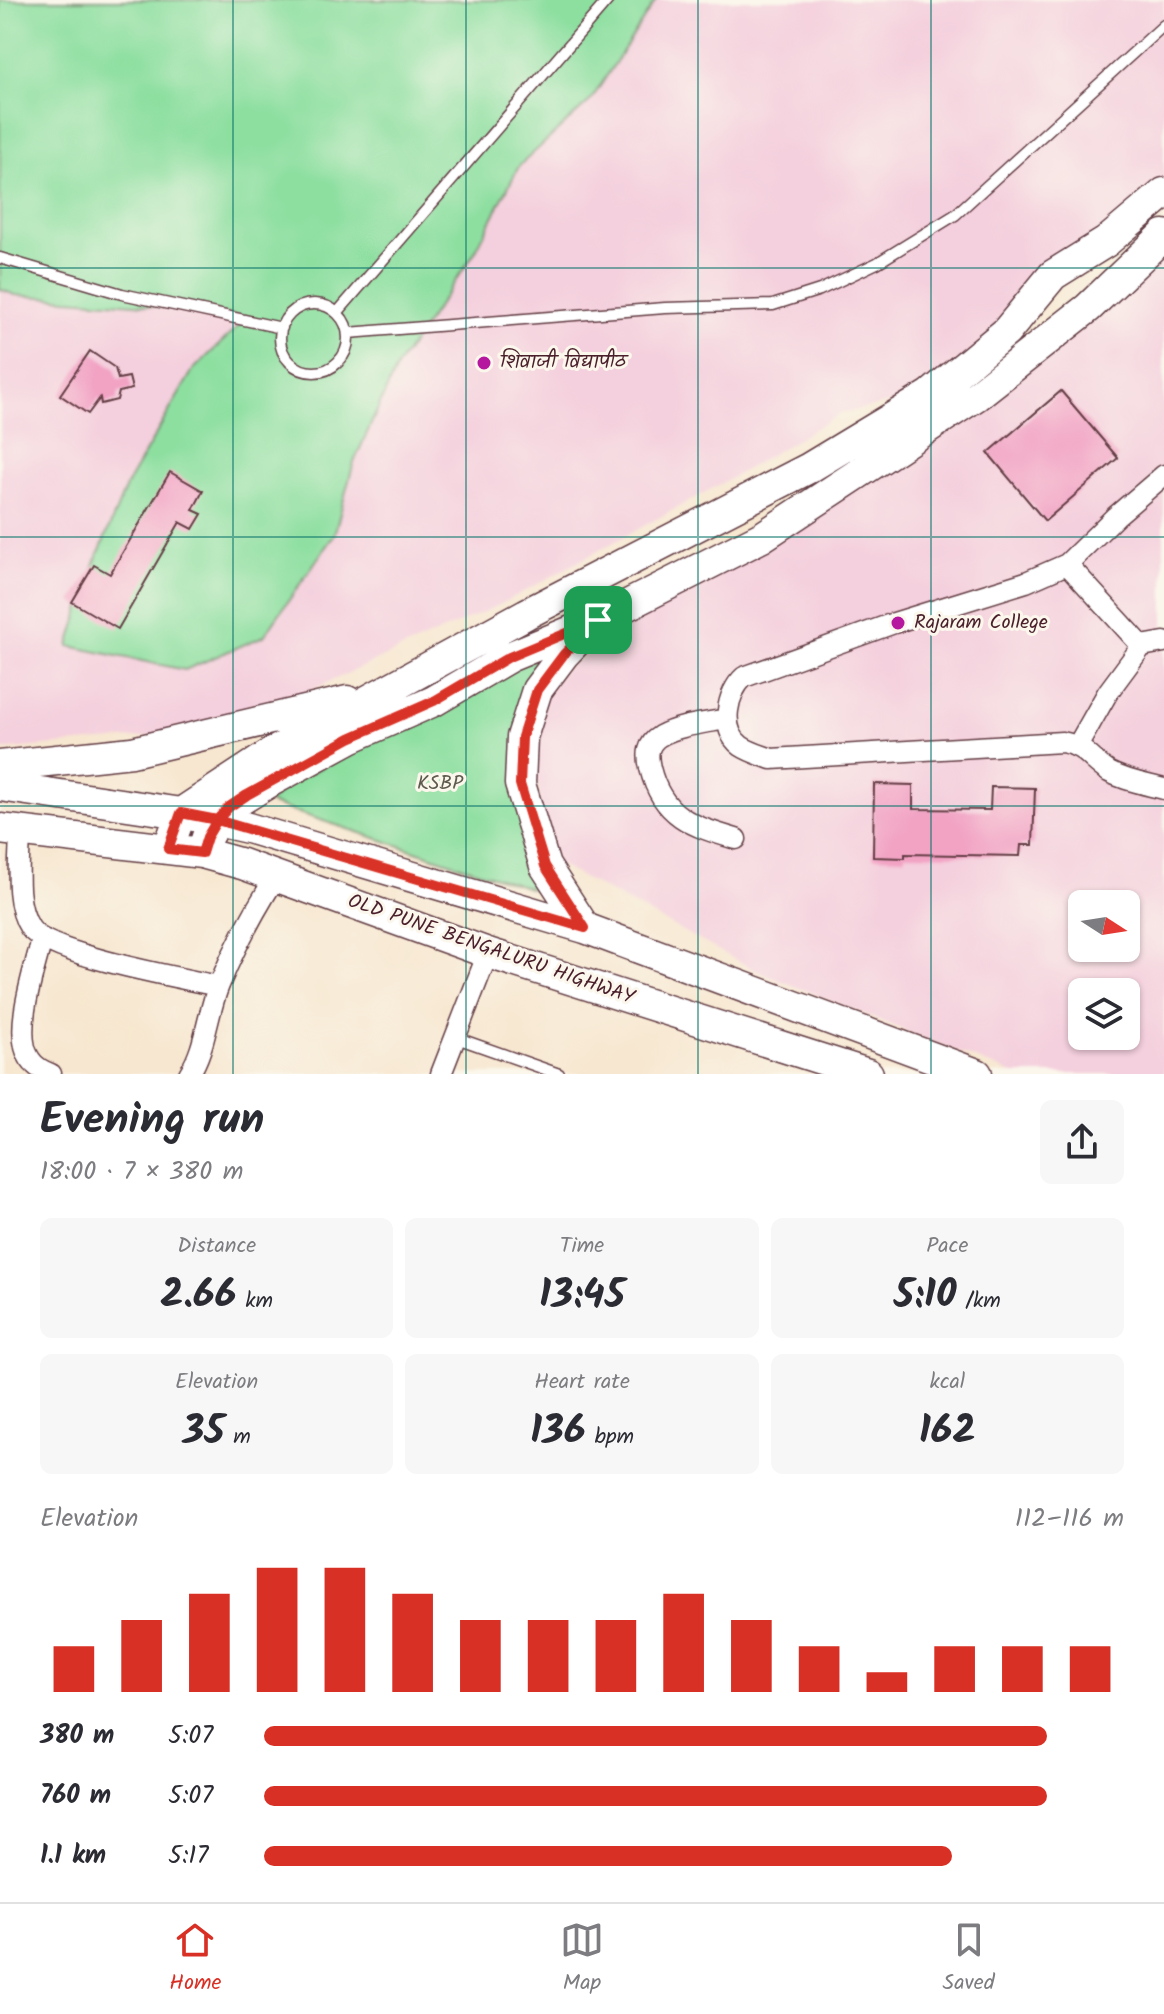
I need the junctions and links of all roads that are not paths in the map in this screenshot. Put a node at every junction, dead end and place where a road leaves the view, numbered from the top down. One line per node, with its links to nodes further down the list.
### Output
1 (608, 0): 6 (lane)
2 (1164, 25): 8 (lane)
3 (1164, 193): 14 (main road)
4 (1164, 235): 11 (main road)
5 (0, 258): 7 (lane)
6 (337, 313): 7 (lane); 8 (lane)
7 (282, 328): 8 (lane)
8 (348, 333)
9 (1164, 475): 10 (street)
10 (1067, 564): 13 (street); 15 (street)
11 (598, 620): 21 (main road); 27 (main road)
12 (1164, 642): 13 (street)
13 (1142, 646): 16 (street)
14 (386, 692): 17 (main road); 20 (main road)
15 (727, 719): 16 (street); 23 (street)
16 (1078, 745): 19 (street)
17 (0, 766)
18 (0, 786): 20 (main road, OLD PUNE BENGALURU HIGHWAY)
19 (1164, 789)
20 (181, 813): 21 (main road, OLD PUNE BENGALURU HIGHWAY); 24 (main road)
21 (217, 820): 25 (main road); 27 (main road, OLD PUNE BENGALURU HIGHWAY)
22 (10, 830): 24 (main road, OLD PUNE BENGALURU HIGHWAY); 28 (street)
23 (736, 839)
24 (168, 849): 25 (main road, OLD PUNE BENGALURU HIGHWAY)
25 (202, 853): 26 (main road, OLD PUNE BENGALURU HIGHWAY)
26 (277, 875): 29 (main road, OLD PUNE BENGALURU HIGHWAY); 30 (street)
27 (585, 928): 37 (main road, OLD PUNE BENGALURU HIGHWAY)
28 (42, 939): 30 (street); 32 (street)
29 (488, 953): 31 (street); 36 (main road, OLD PUNE BENGALURU HIGHWAY)
30 (218, 986): 33 (street)
31 (457, 1038): 34 (street); 35 (lane)
32 (51, 1074)
33 (189, 1074)
34 (441, 1074)
35 (559, 1074)
36 (868, 1074)
37 (977, 1074)

